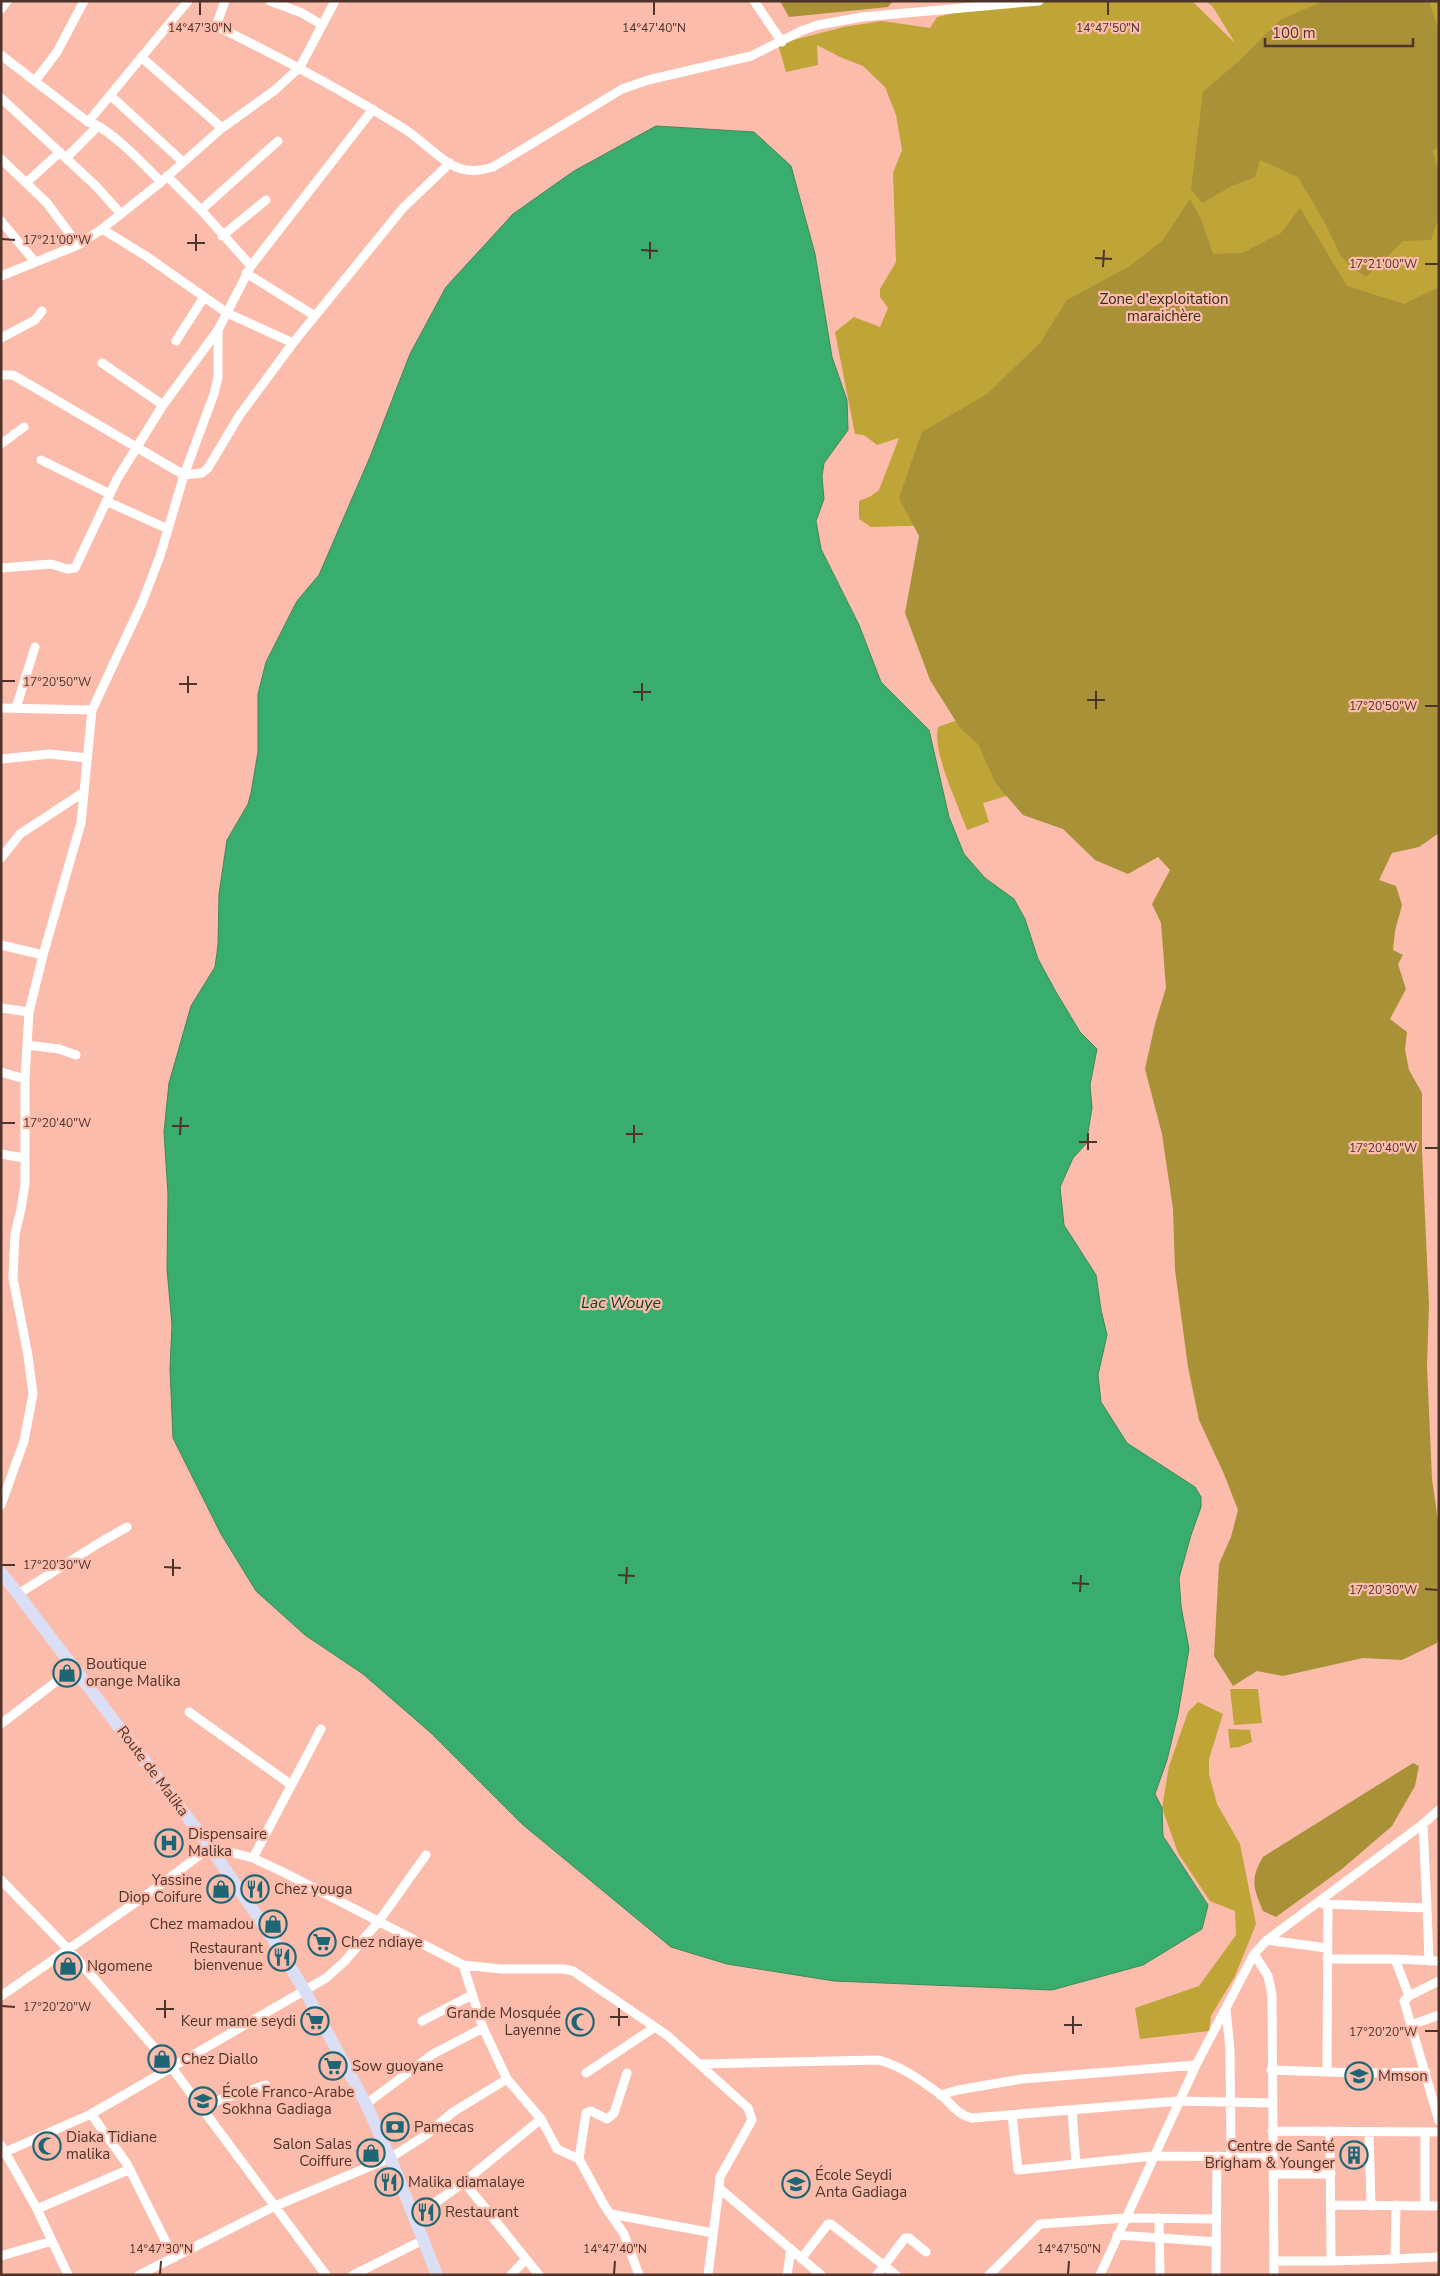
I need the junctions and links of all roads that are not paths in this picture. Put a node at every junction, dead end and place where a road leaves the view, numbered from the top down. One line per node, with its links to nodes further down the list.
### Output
1 (7, 1): 9 (street)
2 (84, 1): 15 (street)
3 (188, 1): 13 (street)
4 (225, 1): 14 (street)
5 (270, 1): 10 (street)
6 (335, 1): 10 (street)
7 (754, 1): 11 (street)
8 (1039, 1): 11 (street)
9 (1, 9)
10 (322, 25): 14 (street)
11 (782, 42): 26 (street)
12 (1, 55): 15 (street)
13 (141, 57): 16 (street); 21 (street)
14 (300, 67): 18 (street); 21 (street)
15 (35, 81): 19 (street)
16 (111, 96): 19 (street); 25 (street)
17 (1, 98): 23 (street)
18 (373, 109): 26 (street); 37 (street)
19 (88, 122): 20 (street)
20 (98, 126): 23 (street); 27 (street)
21 (222, 128): 25 (street)
22 (278, 141): 30 (street)
23 (63, 155): 28 (street); 31 (street)
24 (1, 159): 28 (street)
25 (183, 162): 27 (street)
26 (450, 163): 42 (street)
27 (164, 179): 30 (street); 31 (street)
28 (26, 183): 35 (street)
29 (266, 200): 34 (street)
30 (201, 210): 34 (street)
31 (121, 214): 33 (street)
32 (1, 221): 36 (street)
33 (102, 229): 35 (street); 39 (street)
34 (222, 236): 37 (street)
35 (78, 245): 36 (street)
36 (35, 262): 38 (street)
37 (249, 269): 41 (street); 42 (street)
38 (1, 276)
39 (204, 297): 41 (street); 45 (street)
40 (42, 311): 44 (street)
41 (227, 314): 43 (street); 46 (street)
42 (315, 316): 46 (street)
43 (218, 330): 49 (street); 54 (street)
44 (1, 338)
45 (176, 341)
46 (293, 343): 54 (street)
47 (102, 363): 49 (street)
48 (1, 375): 52 (street)
49 (163, 405): 52 (street)
50 (24, 427): 51 (street)
51 (1, 444)
52 (136, 448): 54 (street); 55 (street)
53 (41, 460): 55 (street)
54 (184, 475): 56 (street)
55 (108, 497): 56 (street); 57 (street)
56 (168, 529): 61 (street)
57 (1, 568)
58 (35, 647): 60 (street)
59 (1, 708): 60 (street)
60 (16, 708): 61 (street)
61 (92, 710): 63 (street)
62 (1, 758): 63 (street)
63 (87, 758): 64 (street)
64 (84, 792): 65 (street); 67 (street)
65 (1, 858)
66 (1, 945): 67 (street)
67 (43, 955): 69 (street)
68 (1, 1008): 69 (street)
69 (30, 1012): 70 (street)
70 (27, 1045): 71 (street); 73 (street)
71 (76, 1055)
72 (1, 1072): 73 (street)
73 (25, 1079): 75 (street)
74 (1, 1154): 75 (street)
75 (24, 1158): 76 (street)
76 (1, 1505)
77 (127, 1527): 79 (street)
78 (1, 1572): 79 (main road, Route de Malika)
79 (18, 1594): 80 (main road, Route de Malika)
80 (75, 1667): 82 (street); 87 (main road, Route de Malika)
81 (189, 1712): 84 (street)
82 (1, 1724)
83 (321, 1729): 84 (street)
84 (290, 1784): 89 (street)
85 (1439, 1810): 86 (street)
86 (1423, 1824): 91 (street); 93 (street)
87 (210, 1847): 89 (street); 97 (street); 105 (main road, Route de Malika)
88 (426, 1855): 94 (street)
89 (253, 1858): 94 (street)
90 (2, 1883): 97 (street)
91 (1315, 1904): 92 (street); 95 (street)
92 (1328, 1904): 93 (street); 96 (street)
93 (1427, 1908): 101 (street)
94 (379, 1921): 103 (street); 105 (street)
95 (1268, 1940): 96 (street); 98 (street)
96 (1327, 1948): 100 (street)
97 (69, 1950): 107 (street); 117 (street)
98 (1254, 1954): 109 (street); 118 (street)
99 (1396, 1958): 100 (street); 101 (street); 108 (street)
100 (1327, 1959): 120 (street)
101 (1429, 1961): 102 (street)
102 (1439, 1961)
103 (463, 1965): 106 (street); 113 (street)
104 (1439, 1981): 108 (street)
105 (305, 1991): 117 (street); 129 (main road, Route de Malika)
106 (472, 1995): 111 (street); 114 (street)
107 (1, 1996)
108 (1409, 1996): 112 (street)
109 (1226, 2009): 116 (street); 127 (street)
110 (1439, 2015): 112 (street)
111 (422, 2021)
112 (1411, 2025): 121 (street)
113 (655, 2027): 115 (street); 122 (street)
114 (483, 2028): 123 (street); 129 (street)
115 (700, 2064): 125 (street); 153 (street)
116 (1196, 2065): 125 (street); 126 (street)
117 (172, 2068): 130 (street); 132 (street)
118 (1271, 2070): 120 (street); 128 (street)
119 (627, 2072): 147 (street)
120 (1327, 2072): 121 (street)
121 (1426, 2072): 135 (street)
122 (586, 2073)
123 (507, 2079): 134 (street); 146 (street)
124 (266, 2085): 130 (street)
125 (940, 2095): 133 (street)
126 (1179, 2101): 127 (street); 131 (street); 142 (street)
127 (1231, 2102): 128 (street); 144 (street)
128 (1272, 2102): 136 (street)
129 (366, 2104): 146 (main road, Route de Malika)
130 (201, 2108): 156 (street)
131 (1072, 2110): 133 (street); 148 (street)
132 (91, 2114): 141 (street); 149 (street)
133 (1012, 2115): 148 (street)
134 (541, 2119): 147 (street); 152 (street)
135 (1439, 2121)
136 (1272, 2131): 137 (street); 145 (street)
137 (1330, 2131): 138 (street); 151 (street)
138 (1369, 2132): 139 (street); 157 (street)
139 (1425, 2132): 140 (street); 158 (street)
140 (1439, 2132)
141 (2, 2150): 160 (street)
142 (1153, 2156): 143 (street); 148 (street); 163 (street)
143 (1217, 2156): 144 (street); 165 (street)
144 (1232, 2156): 145 (street)
145 (1273, 2157): 150 (street)
146 (390, 2158): 156 (street); 162 (main road, Route de Malika)
147 (579, 2159): 161 (street)
148 (1076, 2164)
149 (130, 2169): 160 (street); 176 (street)
150 (1273, 2174): 151 (street); 180 (street)
151 (1331, 2174): 154 (street)
152 (464, 2182): 162 (street); 177 (street)
153 (719, 2188): 166 (street); 172 (street)
154 (1331, 2205): 157 (street); 181 (street)
155 (1396, 2205): 157 (street); 158 (street); 179 (street)
156 (275, 2206): 176 (street); 185 (street)
157 (1371, 2206)
158 (1425, 2206): 159 (street)
159 (1439, 2206)
160 (36, 2209): 170 (street)
161 (611, 2214): 166 (street); 190 (street)
162 (414, 2218): 169 (main road, Route de Malika)
163 (1125, 2218): 164 (street); 167 (street); 196 (street)
164 (1160, 2218): 165 (street); 168 (street)
165 (1216, 2219): 171 (street)
166 (713, 2233): 191 (street)
167 (1117, 2236): 168 (street); 197 (street)
168 (1159, 2238): 171 (street); 198 (street)
169 (423, 2240): 186 (street); 187 (main road, Route de Malika)
170 (52, 2241): 174 (street); 183 (street)
171 (1216, 2242): 199 (street)
172 (791, 2249): 178 (street); 192 (street)
173 (926, 2252): 182 (street)
174 (1, 2256)
175 (1439, 2257): 179 (street)
176 (174, 2258): 184 (street)
177 (526, 2259): 188 (street); 189 (street)
178 (801, 2259): 182 (street); 193 (street)
179 (1395, 2259): 181 (street)
180 (1274, 2261): 181 (street); 200 (street)
181 (1331, 2261)
182 (884, 2266): 194 (street); 195 (street)
183 (68, 2275)
184 (139, 2275)
185 (326, 2275)
186 (353, 2275)
187 (437, 2275)
188 (511, 2275)
189 (539, 2275)
190 (639, 2275)
191 (708, 2275)
192 (787, 2275)
193 (821, 2275)
194 (877, 2275)
195 (896, 2275)
196 (989, 2275)
197 (1100, 2275)
198 (1160, 2275)
199 (1216, 2275)
200 (1274, 2275)

